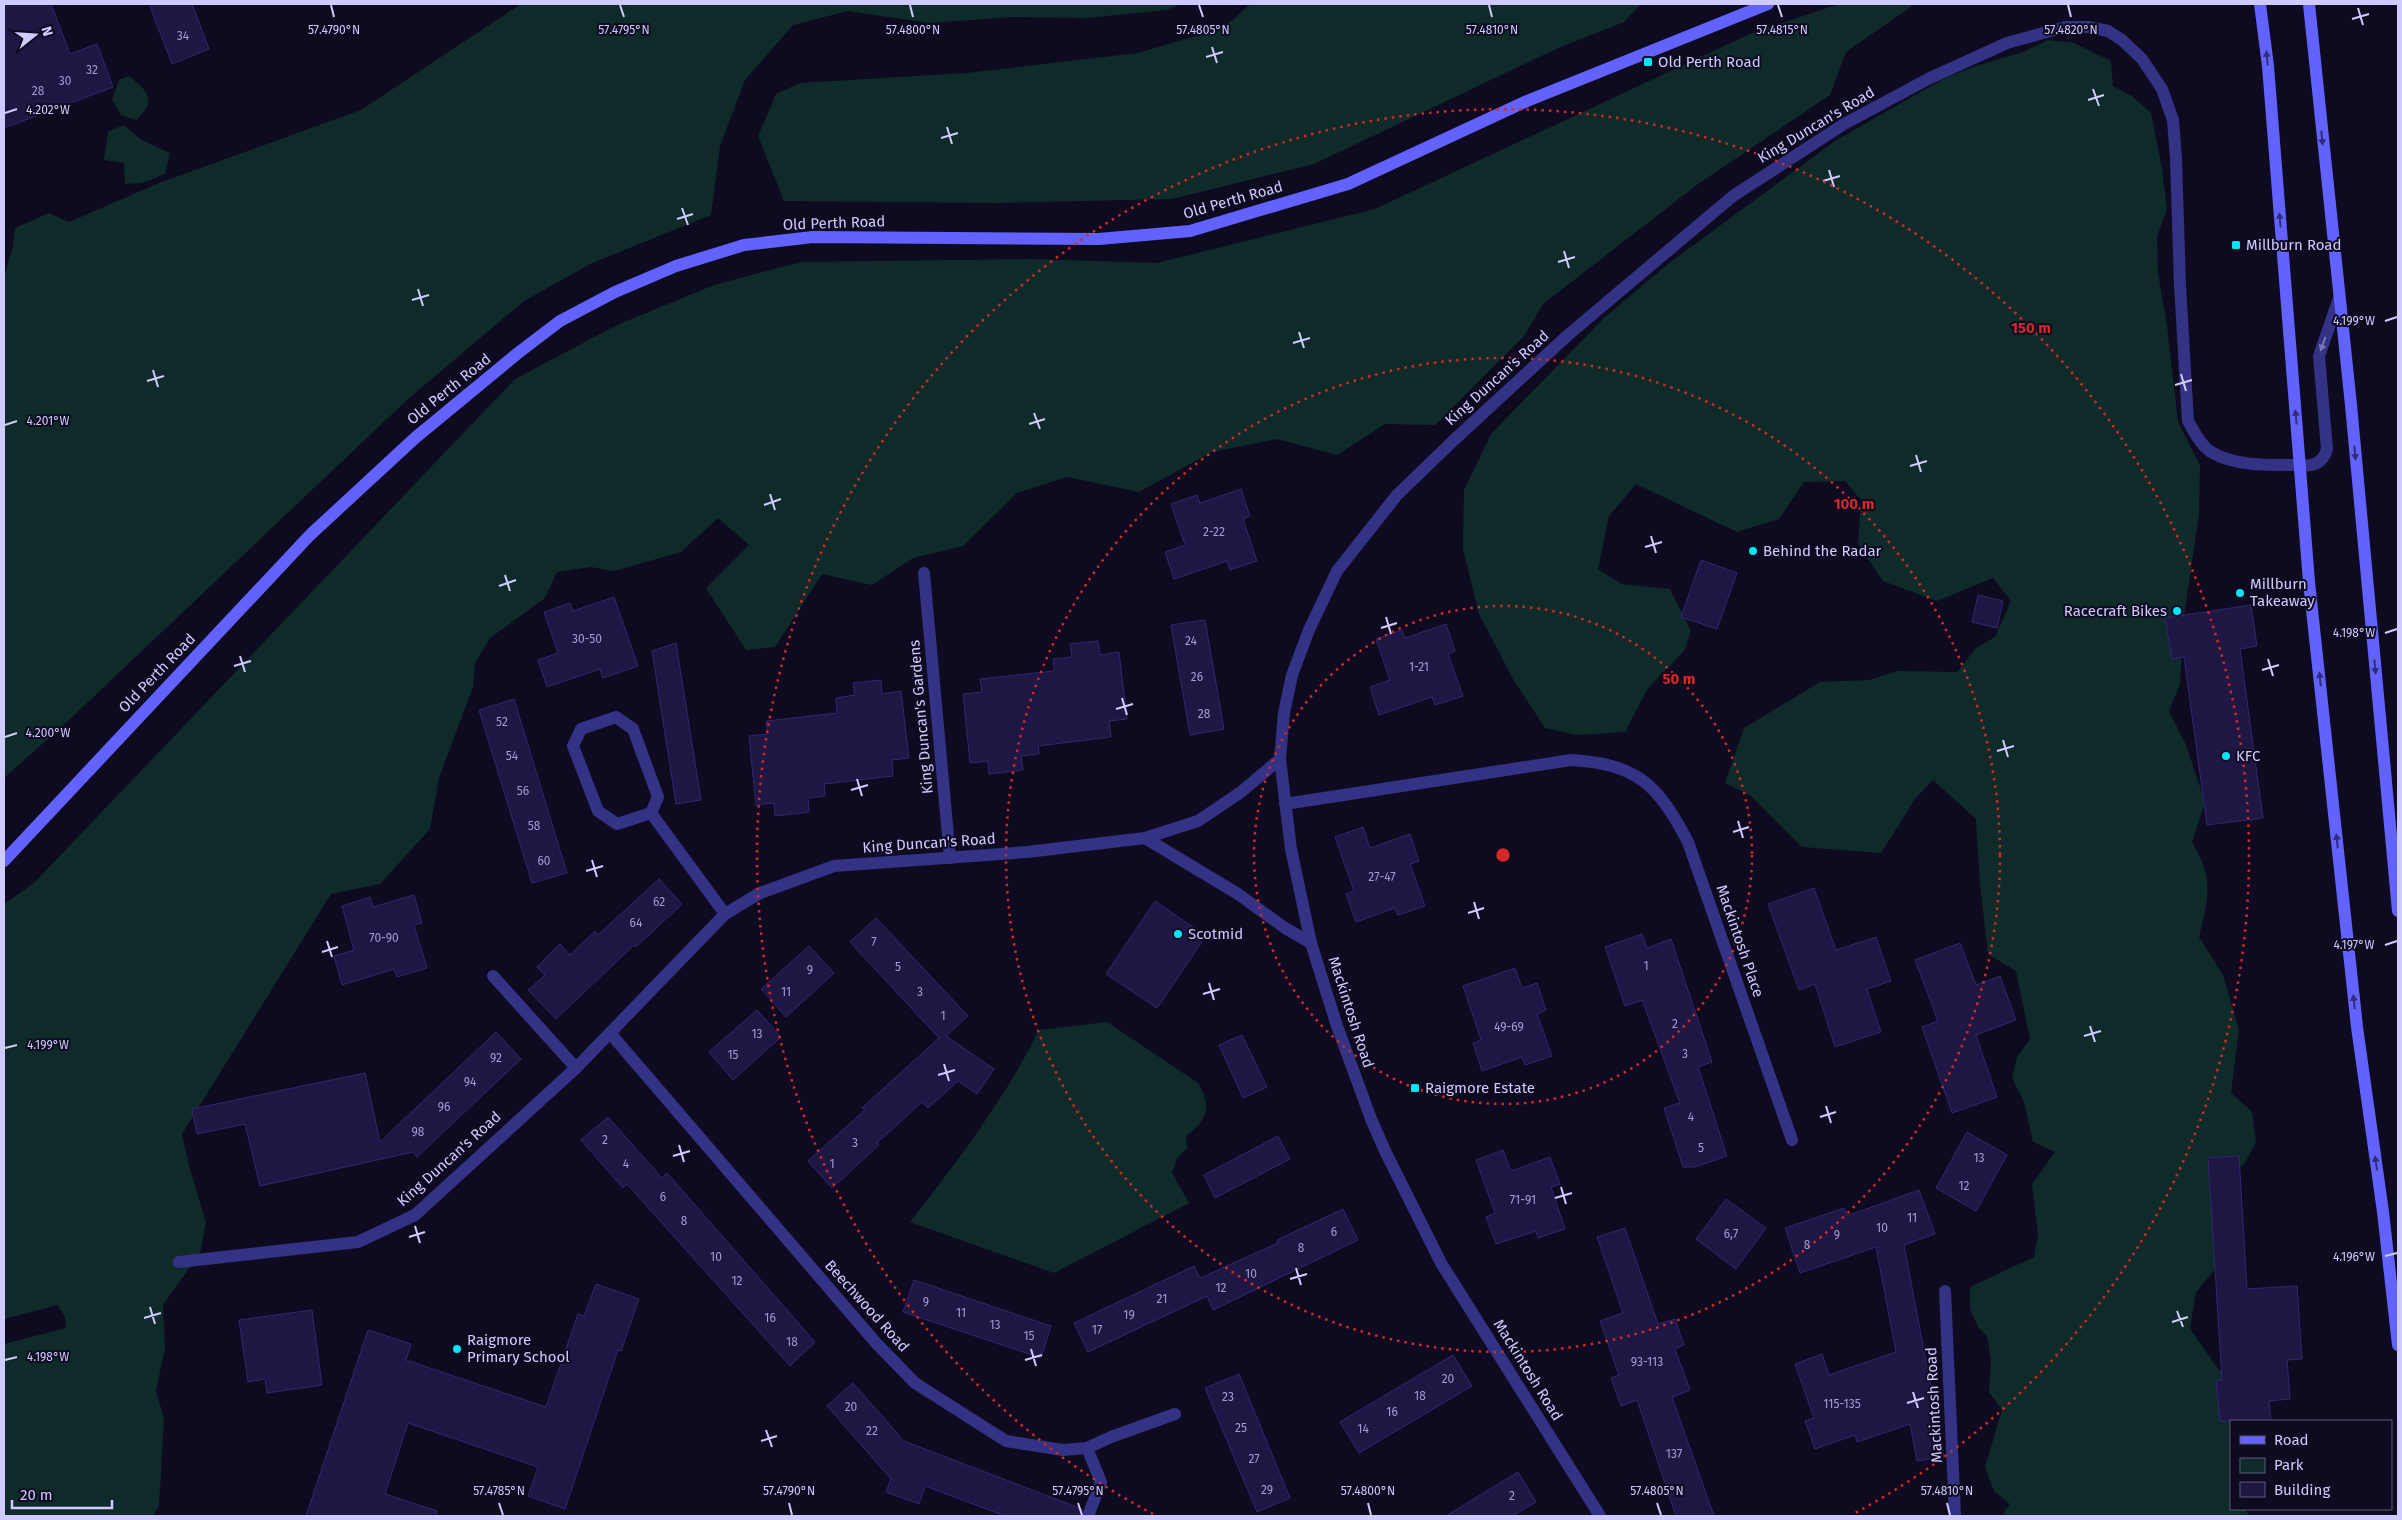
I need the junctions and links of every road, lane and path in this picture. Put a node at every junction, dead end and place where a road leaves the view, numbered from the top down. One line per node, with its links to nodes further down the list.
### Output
1 (1768, 4): 12 (main road, Old Perth Road)
2 (2260, 4): 5 (main road, one-way to 2)
3 (2309, 4): 4 (main road, one-way to 4)
4 (2339, 298): 5 (street, one-way to 5); 13 (main road, one-way to 13)
5 (2300, 466): 7 (street, King Duncan's Road); 22 (main road, one-way to 5)
6 (924, 573): 11 (street, King Duncan's Gardens)
7 (1280, 759): 8 (street, King Duncan's Road); 10 (street, King Duncan's Road)
8 (1285, 804): 15 (street, Mackintosh Road); 19 (street, Mackintosh Place)
9 (651, 813): 9 (street); 14 (street)
10 (1145, 838): 11 (street, King Duncan's Road); 15 (street)
11 (950, 858): 14 (street, King Duncan's Road)
12 (4, 861)
13 (2398, 911)
14 (724, 914): 17 (street, King Duncan's Road)
15 (1311, 943): 26 (street, Mackintosh Road)
16 (493, 976): 18 (street)
17 (610, 1033): 18 (street, King Duncan's Road); 24 (street, Beechwood Road)
18 (576, 1068): 20 (street, King Duncan's Road)
19 (1792, 1140)
20 (179, 1262)
21 (1945, 1291): 27 (street, Mackintosh Road)
22 (2398, 1345)
23 (1176, 1414): 24 (street, Beechwood Road)
24 (1087, 1448): 25 (street)
25 (1088, 1516)
26 (1600, 1516)
27 (1955, 1516)

